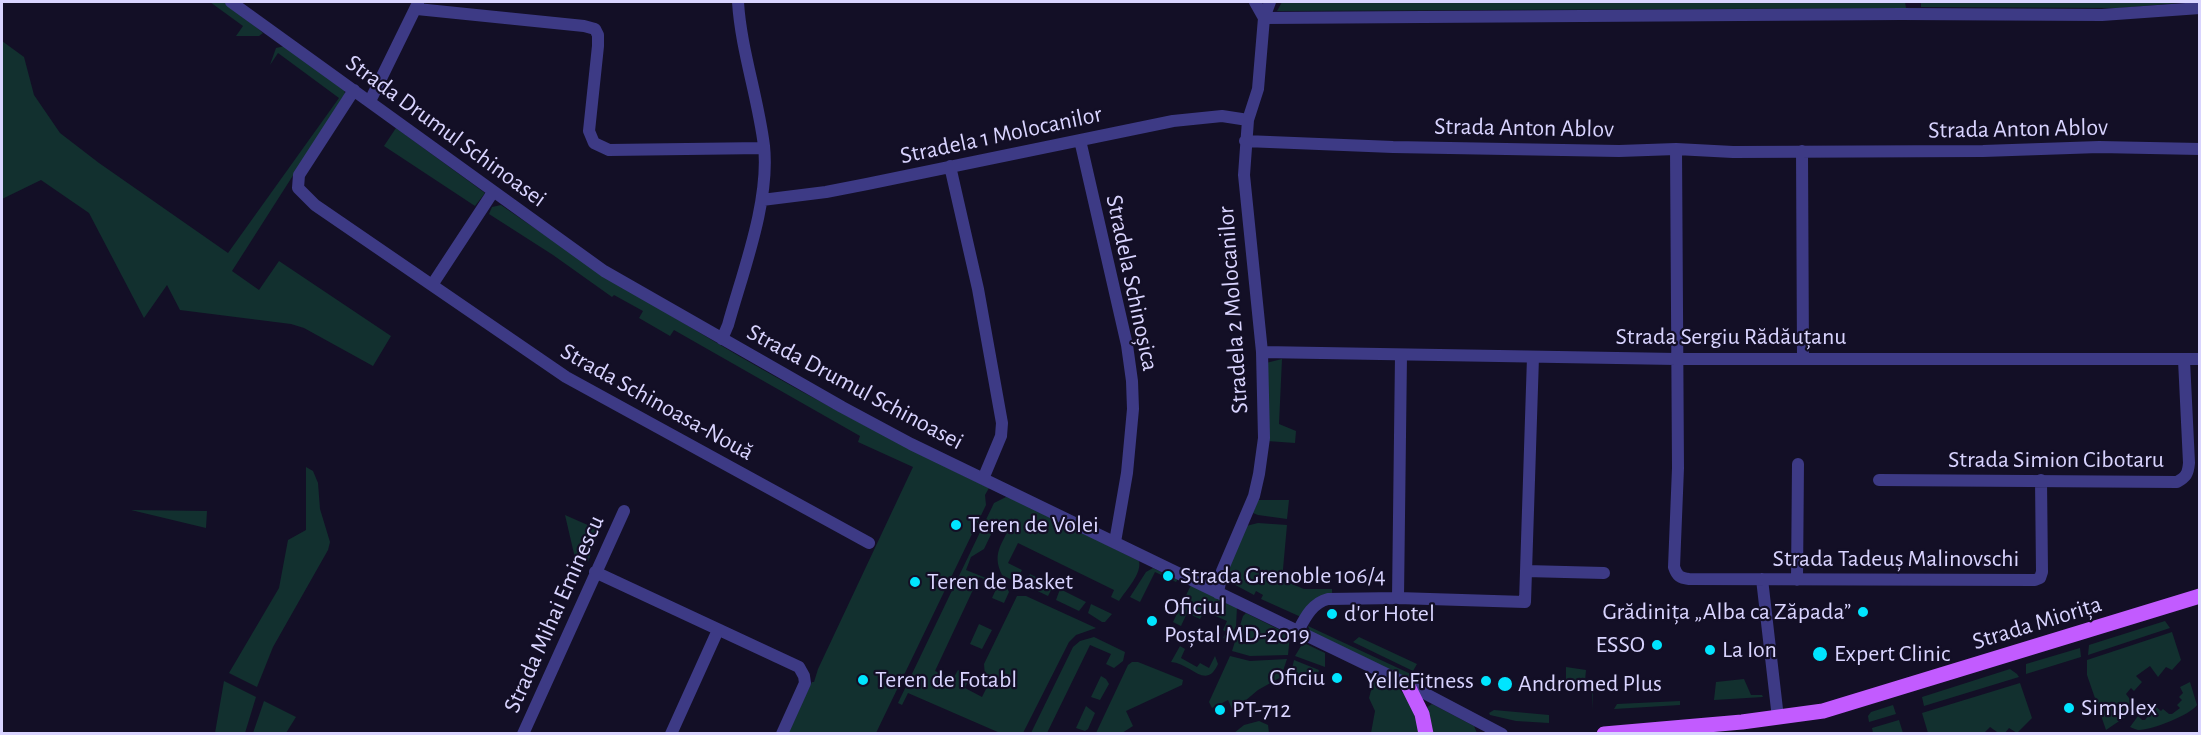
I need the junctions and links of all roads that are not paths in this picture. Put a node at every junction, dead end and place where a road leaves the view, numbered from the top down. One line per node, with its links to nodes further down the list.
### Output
1 (231, 2): 8 (street, Strada Drumul Schinoasei)
2 (738, 2): 13 (street)
3 (1256, 2): 7 (street)
4 (1270, 2): 7 (street, Stradela 2 Molocanilor)
5 (418, 5): 9 (street); 13 (street)
6 (2199, 8): 7 (street)
7 (1264, 18): 10 (street, Stradela 2 Molocanilor)
8 (354, 90): 9 (street, Strada Drumul Schinoasei); 20 (street, Strada Schinoasa-Nouă)
9 (370, 101): 18 (street, Strada Drumul Schinoasei)
10 (1248, 120): 11 (street, Stradela 1 Molocanilor); 12 (street, Stradela 2 Molocanilor)
11 (1080, 140): 17 (street, Stradela 1 Molocanilor); 34 (street, Stradela Schinoșica)
12 (1245, 141): 14 (street, Strada Anton Ablov); 22 (street, Stradela 2 Molocanilor)
13 (764, 148): 19 (street)
14 (1676, 148): 16 (street, Strada Anton Ablov); 26 (street)
15 (2199, 149): 16 (street, Strada Anton Ablov)
16 (1802, 151): 25 (street)
17 (950, 166): 19 (street, Stradela 1 Molocanilor); 30 (street)
18 (493, 192): 20 (street); 21 (street, Strada Drumul Schinoasei)
19 (762, 200): 21 (street)
20 (432, 285): 35 (street, Strada Schinoasa-Nouă)
21 (722, 339): 30 (street, Strada Drumul Schinoasei)
22 (1262, 352): 23 (street, Strada Sergiu Rădăuțanu); 41 (street, Stradela 2 Molocanilor)
23 (1401, 355): 24 (street, Strada Sergiu Rădăuțanu); 43 (street)
24 (1533, 357): 26 (street, Strada Sergiu Rădăuțanu); 36 (street)
25 (1803, 358): 26 (street, Strada Sergiu Rădăuțanu); 28 (street, Strada Sergiu Rădăuțanu)
26 (1676, 359): 39 (street, Strada Tadeuș Malinovschi)
27 (2199, 359): 28 (street, Strada Sergiu Rădăuțanu)
28 (2184, 360): 32 (street, Strada Simion Cibotaru)
29 (1798, 464): 40 (street)
30 (983, 479): 34 (street, Strada Drumul Schinoasei)
31 (1879, 480): 32 (street, Strada Simion Cibotaru)
32 (2041, 480): 40 (street, Strada Tadeuș Malinovschi)
33 (624, 511): 37 (street, Strada Mihai Eminescu)
34 (1115, 542): 41 (street, Strada Drumul Schinoasei)
35 (869, 543)
36 (1527, 571): 38 (street); 43 (street)
37 (595, 572): 44 (street); 49 (street, Strada Mihai Eminescu)
38 (1604, 573)
39 (1762, 579): 40 (street, Strada Tadeuș Malinovschi); 47 (street)
40 (1797, 580)
41 (1218, 592): 45 (street, Strada Drumul Schinoasei)
42 (2199, 596): 47 (main road, Strada Miorița)
43 (1398, 598): 45 (street)
44 (718, 630): 50 (street); 51 (street)
45 (1298, 631): 46 (street, Strada Drumul Schinoasei)
46 (1407, 684): 52 (main road); 53 (street, Strada Drumul Schinoasei)
47 (1778, 718): 48 (main road, Strada Miorița)
48 (1742, 722): 54 (main road, Strada Miorița); 55 (main road)
49 (523, 734)
50 (671, 734)
51 (782, 734)
52 (1426, 734)
53 (1502, 734)
54 (1604, 734)
55 (1731, 734)

